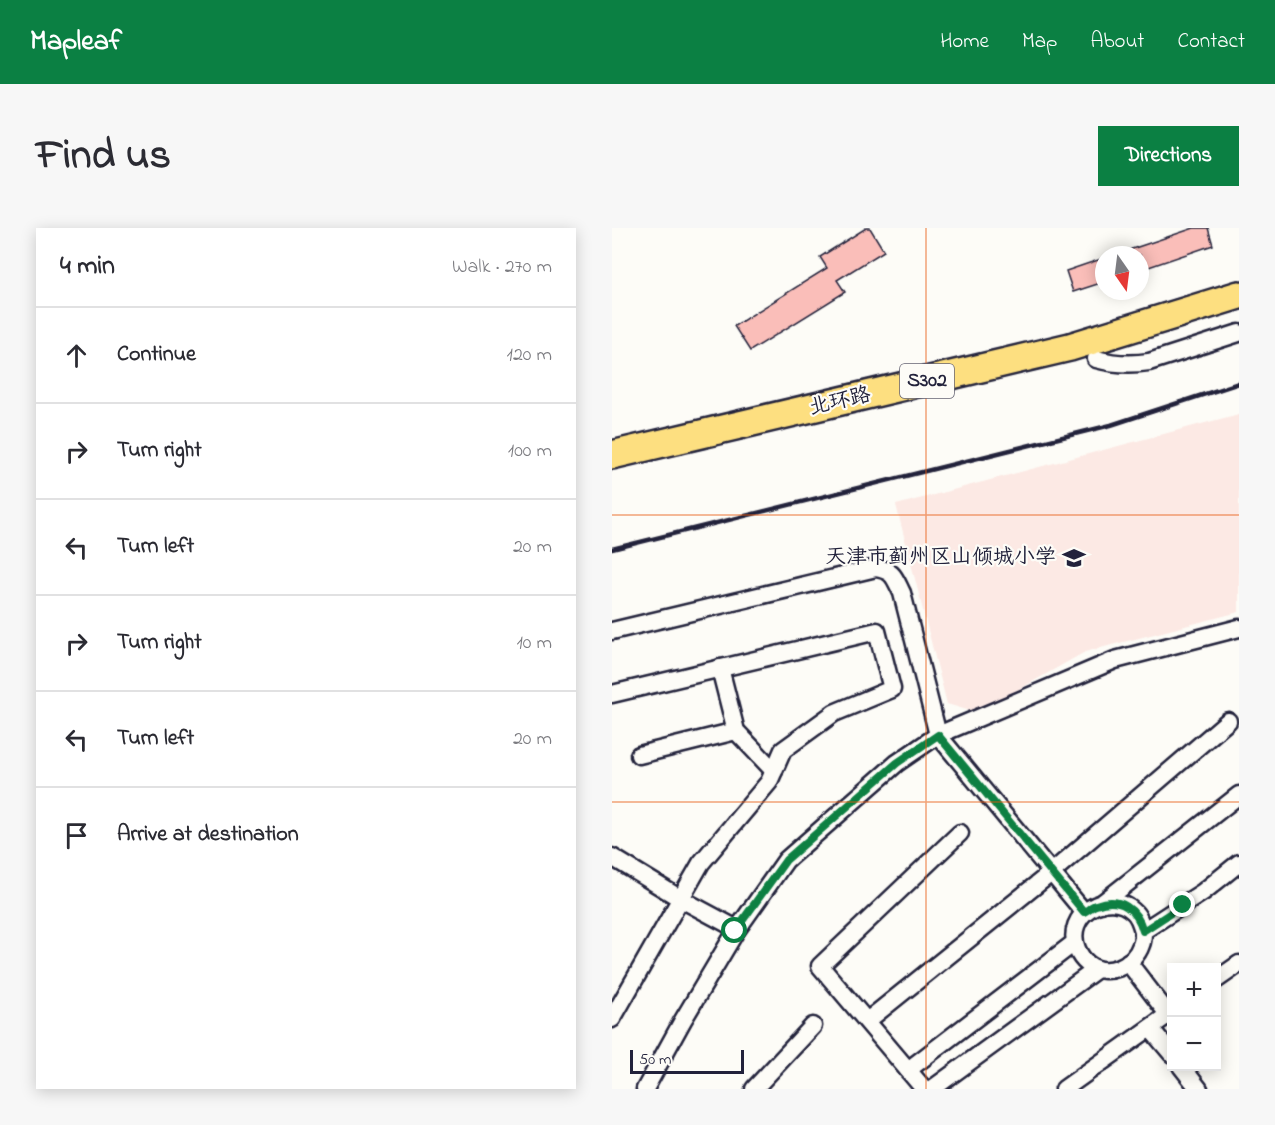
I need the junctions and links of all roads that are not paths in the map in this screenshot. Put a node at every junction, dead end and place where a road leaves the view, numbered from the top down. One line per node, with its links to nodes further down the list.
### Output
1 (1239, 295): 5 (highway, 北环路 / S302)
2 (1239, 314): 4 (highway, 北环路 / S302)
3 (1239, 333): 4 (street)
4 (1096, 359): 6 (highway, 北环路 / S302)
5 (612, 455)
6 (612, 474)
7 (1239, 628): 13 (street)
8 (612, 631): 13 (street)
9 (720, 668): 10 (street); 12 (street); 15 (street)
10 (612, 694)
11 (1228, 721): 20 (street)
12 (736, 731): 14 (street); 15 (street)
13 (938, 735): 20 (street); 24 (street)
14 (639, 755)
15 (774, 771): 21 (street)
16 (1239, 795): 22 (street)
17 (960, 833): 34 (street)
18 (612, 857): 21 (street)
19 (1239, 863): 25 (street)
20 (1051, 873): 23 (street); 34 (street)
21 (681, 899): 24 (street); 33 (street)
22 (1101, 904): 23 (street); 25 (street)
23 (1084, 912): 26 (street)
24 (737, 929): 40 (street)
25 (1143, 931): 27 (street)
26 (1074, 943): 29 (street); 38 (street)
27 (1128, 962): 29 (street); 31 (street)
28 (1239, 964): 30 (street)
29 (1097, 969): 43 (street)
30 (1221, 977)
31 (1167, 1009)
32 (1167, 1015): 36 (street)
33 (612, 1019)
34 (867, 1021): 38 (street)
35 (813, 1026): 41 (street)
36 (1150, 1028): 37 (street); 44 (street)
37 (1167, 1048)
38 (908, 1070): 42 (street)
39 (1185, 1071): 45 (street)
40 (645, 1089)
41 (754, 1089)
42 (924, 1089)
43 (932, 1089)
44 (1064, 1089)
45 (1199, 1089)

